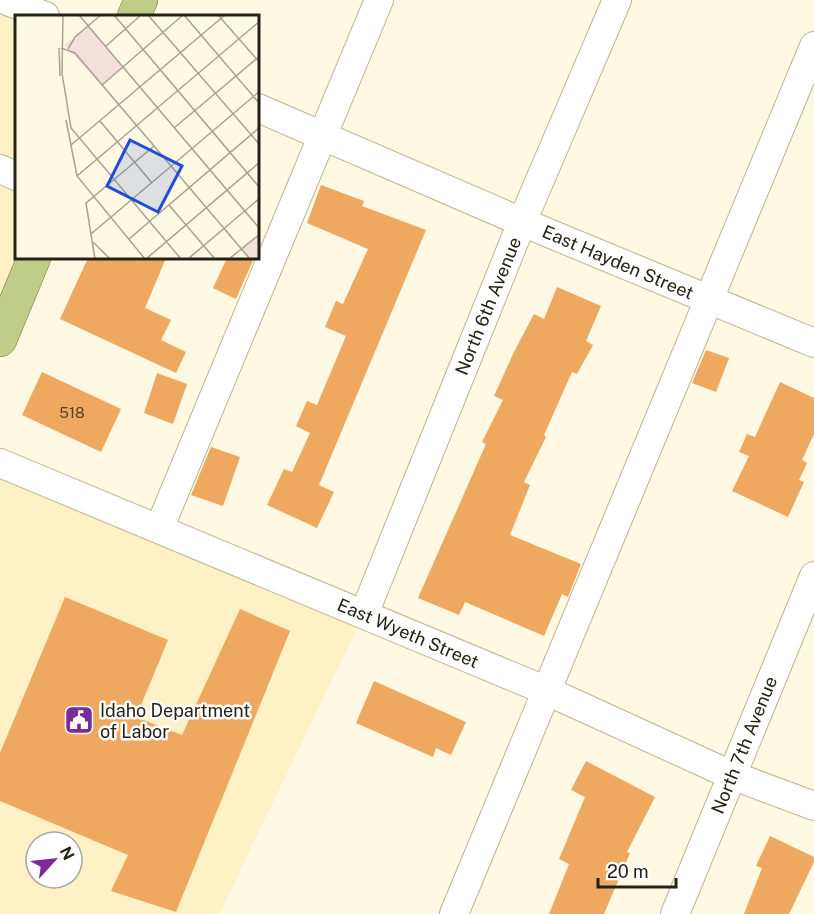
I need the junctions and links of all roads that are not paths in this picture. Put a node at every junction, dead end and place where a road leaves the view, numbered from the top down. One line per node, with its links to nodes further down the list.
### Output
1 (5, 0): 5 (street)
2 (141, 0): 6 (main road)
3 (379, 0): 9 (street)
4 (617, 0): 12 (street, North 6th Avenue)
5 (42, 15)
6 (134, 15)
7 (814, 46): 14 (street)
8 (260, 109): 9 (street, East Hayden Street)
9 (323, 136): 12 (street, East Hayden Street); 18 (street)
10 (0, 169): 11 (street)
11 (15, 176)
12 (522, 222): 14 (street, East Hayden Street); 20 (street, North 6th Avenue)
13 (33, 260): 15 (main road)
14 (709, 300): 16 (street, East Hayden Street); 21 (street)
15 (0, 340)
16 (814, 343)
17 (0, 462): 18 (street, East Wyeth Street)
18 (159, 529): 20 (street, East Wyeth Street)
19 (814, 576): 22 (street, North 7th Avenue)
20 (364, 614): 21 (street, East Wyeth Street)
21 (547, 690): 22 (street, East Wyeth Street); 24 (street)
22 (731, 775): 23 (street, East Wyeth Street); 25 (street, North 7th Avenue)
23 (814, 806)
24 (454, 914)
25 (675, 914)

